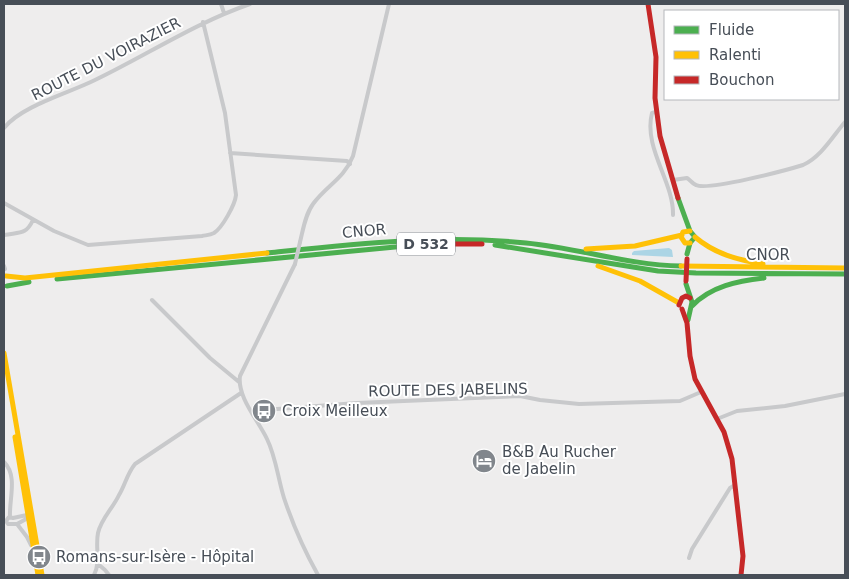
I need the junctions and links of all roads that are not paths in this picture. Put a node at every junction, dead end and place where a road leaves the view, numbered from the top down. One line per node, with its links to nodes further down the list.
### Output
1 (221, 4): 5 (street)
2 (250, 4): 5 (street, ROUTE DU VOIRAZIER)
3 (389, 4): 11 (street)
4 (648, 4): 7 (main road)
5 (224, 13): 6 (street, ROUTE DU VOIRAZIER)
6 (203, 22): 9 (street, ROUTE DU VOIRAZIER); 10 (street)
7 (656, 112): 12 (main road); 15 (street)
8 (845, 122): 12 (street)
9 (4, 128)
10 (230, 153): 11 (street); 16 (street)
11 (350, 164): 36 (street, bridge)
12 (673, 180): 14 (main road)
13 (4, 203): 16 (street)
14 (683, 214): 17 (main road); 18 (main road)
15 (673, 215)
16 (34, 220): 19 (street)
17 (690, 231): 18 (main road); 20 (main road)
18 (683, 234): 21 (main road); 22 (main road)
19 (4, 235)
20 (695, 237): 22 (main road); 24 (main road)
21 (528, 243): 24 (main road, CNOR / D 532); 26 (main road, CNOR / D 532)
22 (687, 243): 27 (main road, bridge)
23 (552, 253): 25 (main road, CNOR / D 532); 28 (main road, CNOR / D 532); 31 (main road)
24 (806, 268): 25 (main road, CNOR / D 532)
25 (845, 272): 32 (main road)
26 (6, 276)
27 (686, 282): 29 (main road); 31 (main road)
28 (7, 286)
29 (690, 298): 31 (main road); 32 (main road)
30 (152, 300): 36 (street)
31 (680, 300): 33 (main road)
32 (691, 307): 33 (main road); 34 (main road)
33 (682, 309): 34 (main road)
34 (687, 323): 37 (main road)
35 (4, 354): 40 (main road)
36 (239, 382): 38 (street)
37 (701, 392): 41 (street, ROUTE DES JABELINS); 42 (main road)
38 (241, 393): 41 (street); 51 (street)
39 (845, 394): 42 (street)
40 (12, 404): 45 (main road); 46 (main road)
41 (253, 414): 56 (street)
42 (717, 419): 44 (main road)
43 (4, 462): 47 (street)
44 (735, 485): 49 (street); 57 (main road)
45 (31, 508): 46 (street); 48 (main road)
46 (28, 517): 47 (street); 47 (street); 48 (street); 50 (main road)
47 (13, 521): 50 (street)
48 (36, 534): 53 (main road)
49 (689, 558)
50 (35, 562): 52 (main road)
51 (98, 564): 54 (street); 55 (street)
52 (38, 575)
53 (42, 575)
54 (94, 575)
55 (109, 575)
56 (318, 575)
57 (741, 575)

